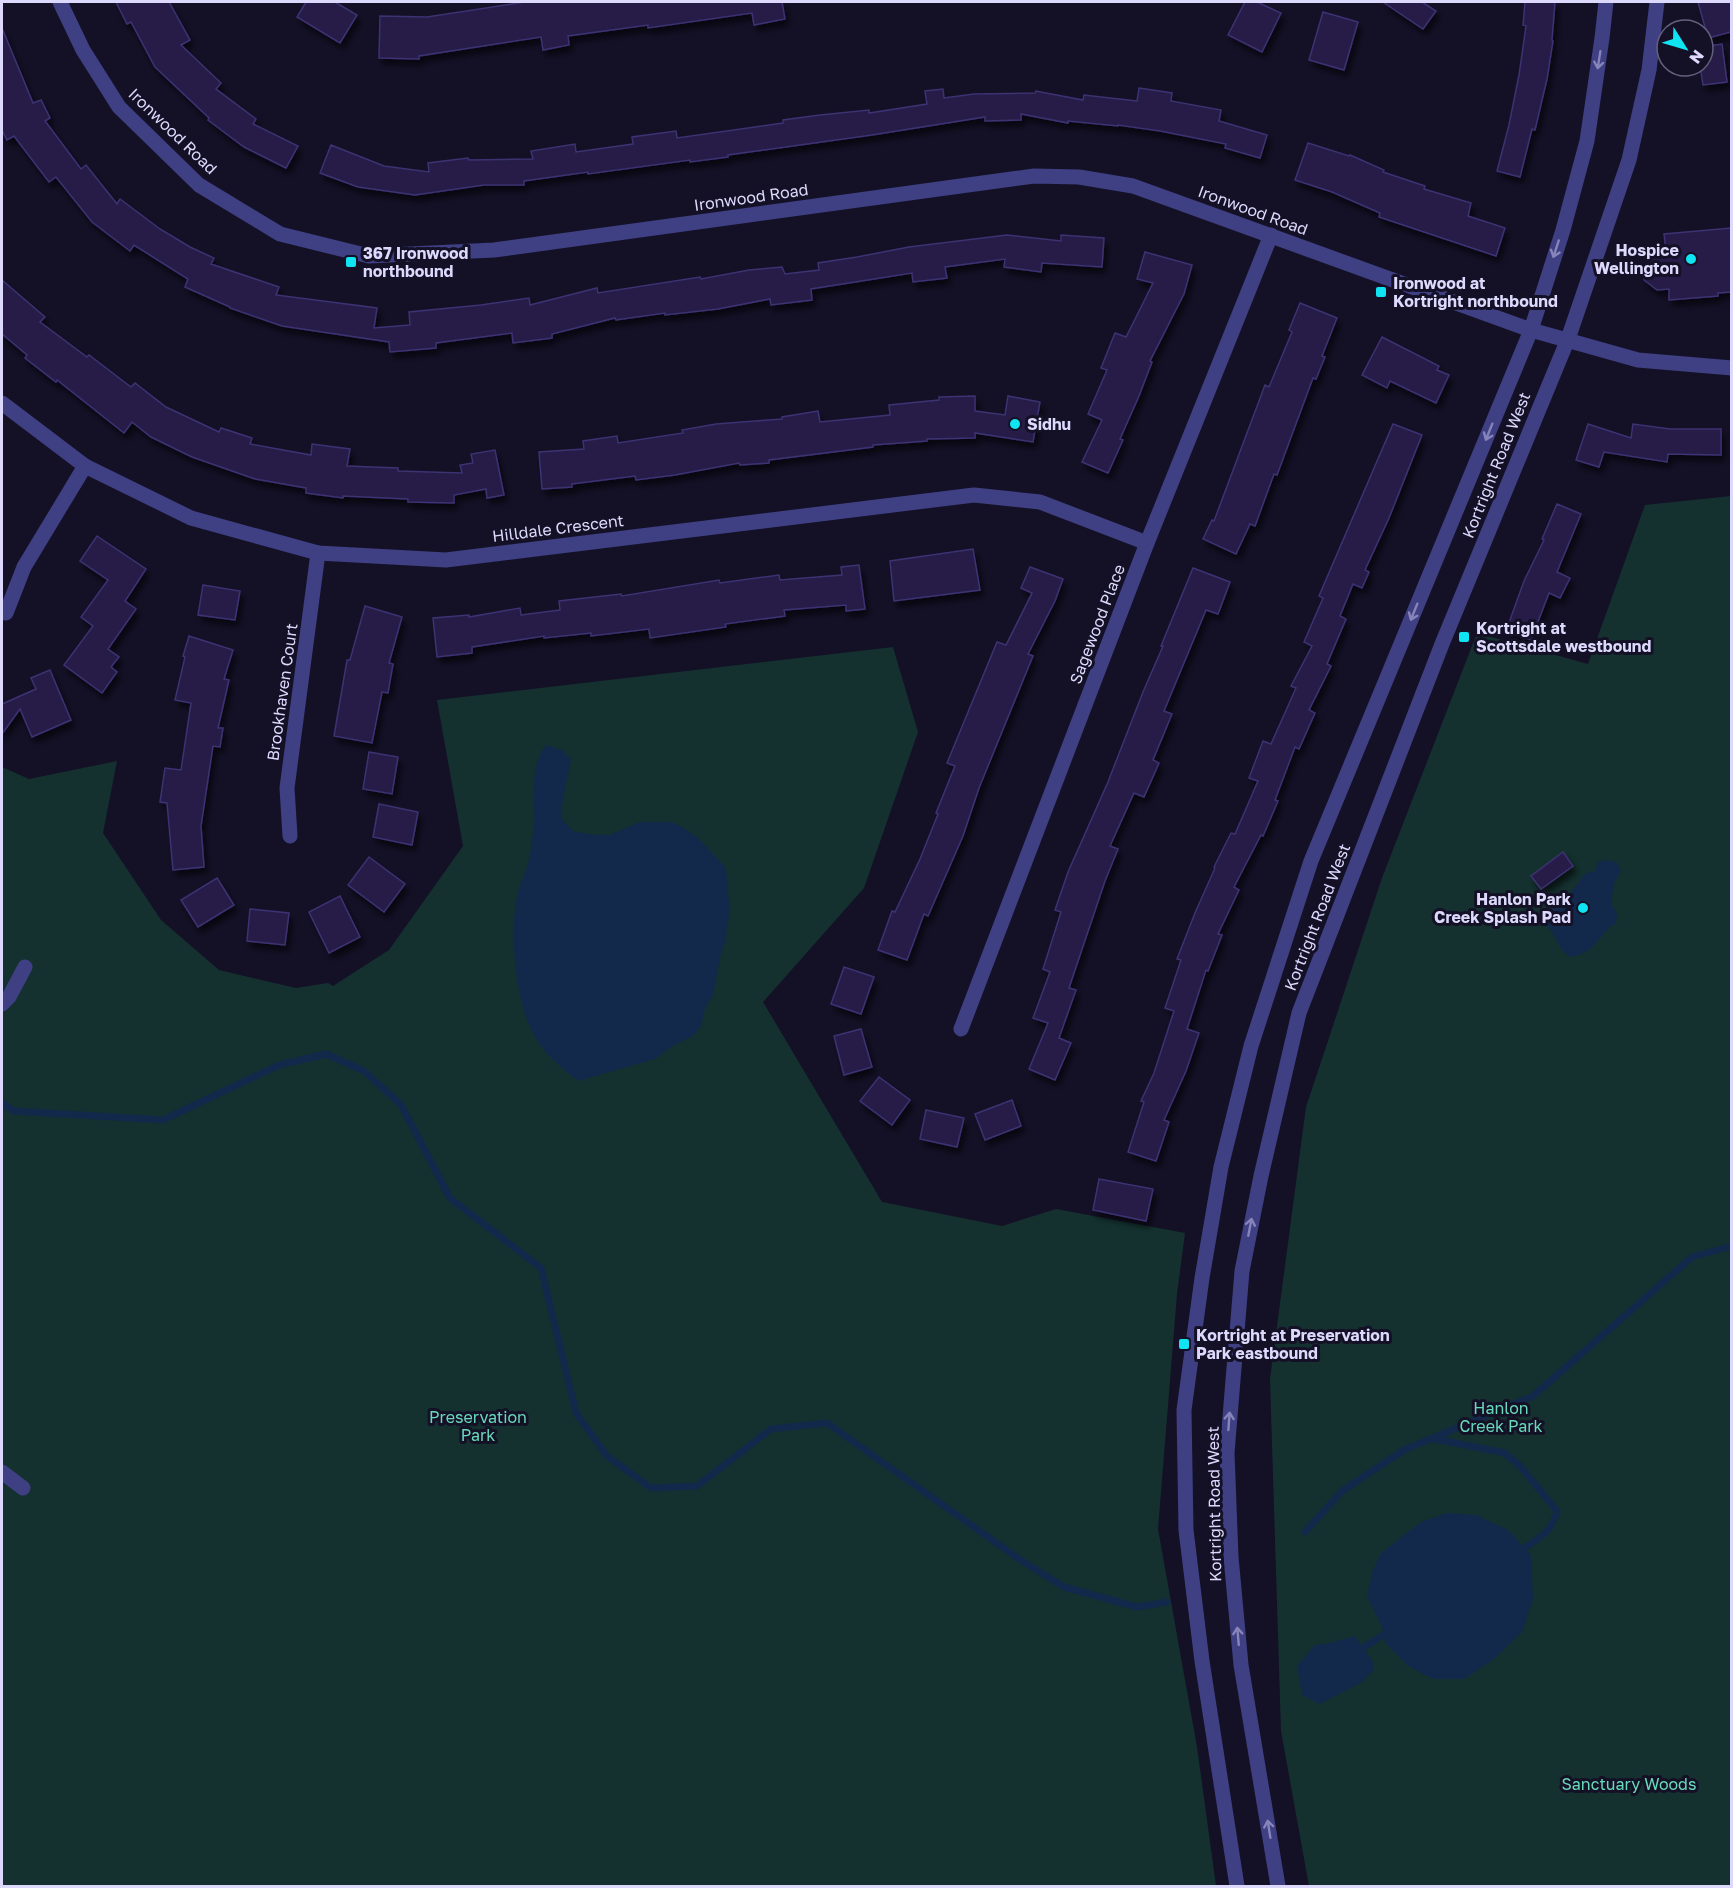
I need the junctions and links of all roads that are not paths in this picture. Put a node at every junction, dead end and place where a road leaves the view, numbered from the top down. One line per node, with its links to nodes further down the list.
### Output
1 (60, 2): 4 (street, Ironwood Road)
2 (1606, 2): 5 (street, Kortright Road West, one-way to 5)
3 (1657, 2): 6 (street, Kortright Road West)
4 (1271, 235): 5 (street, Ironwood Road); 10 (street, Sagewood Place)
5 (1531, 330): 6 (street, Ironwood Road); 19 (street, Kortright Road West, one-way to 19)
6 (1568, 339): 7 (street, Ironwood Road); 20 (street, Kortright Road West, one-way to 6)
7 (1731, 368)
8 (2, 403): 9 (street, Hilldale Crescent)
9 (85, 466): 11 (street, Hilldale Crescent); 12 (street)
10 (1147, 543): 11 (street, Hilldale Crescent); 16 (street, Sagewood Place)
11 (318, 553): 13 (street, Brookhaven Court)
12 (6, 613)
13 (290, 836)
14 (25, 967): 15 (street)
15 (2, 1004)
16 (961, 1029)
17 (2, 1472): 18 (street)
18 (23, 1488)
19 (1237, 1887)
20 (1278, 1887)

